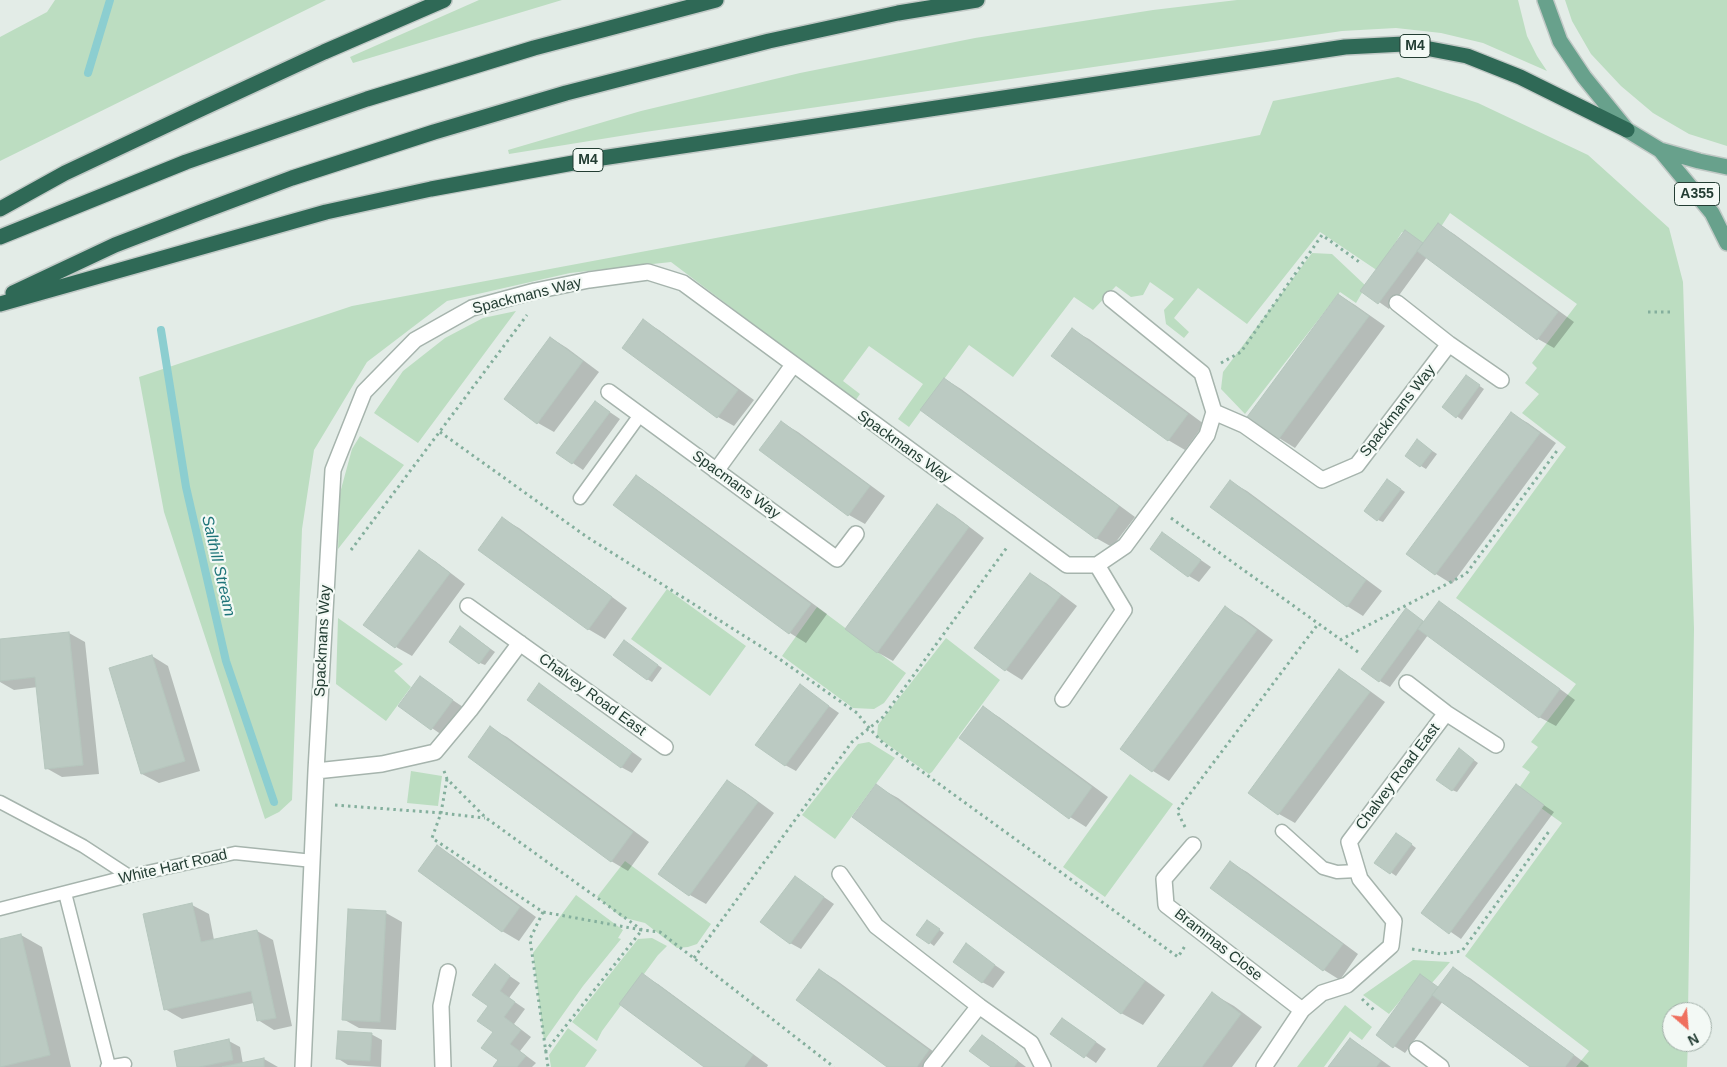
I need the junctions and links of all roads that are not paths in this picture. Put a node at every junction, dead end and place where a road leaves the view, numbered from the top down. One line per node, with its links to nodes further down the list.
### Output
1 (444, 0): 8 (highway)
2 (716, 0): 9 (highway)
3 (977, 0): 11 (highway)
4 (1545, 0): 5 (main road)
5 (1627, 130): 6 (main road); 14 (highway, M4)
6 (1660, 150): 7 (main road); 10 (main road, A355)
7 (1727, 167)
8 (0, 209)
9 (0, 237)
10 (1727, 243)
11 (0, 298)
12 (1111, 299): 19 (street)
13 (1397, 303): 15 (street)
14 (0, 304)
15 (1449, 344): 17 (street); 19 (street, Spackmans Way)
16 (793, 365): 21 (street); 24 (street, Spackmans Way); 32 (street, Spackmans Way)
17 (1501, 380)
18 (609, 392): 20 (street, Spacmans Way)
19 (1214, 412): 24 (street)
20 (640, 414): 21 (street, Spacmans Way); 22 (lane)
21 (716, 471): 23 (street, Spacmans Way)
22 (580, 498)
23 (856, 534)
24 (1097, 564): 28 (street)
25 (468, 606): 26 (street, Chalvey Road East)
26 (520, 643): 31 (street, Chalvey Road East); 32 (street)
27 (1407, 683): 29 (street, Chalvey Road East)
28 (1063, 699)
29 (1446, 713): 30 (street, Chalvey Road East); 37 (street, Chalvey Road East)
30 (1496, 745)
31 (665, 747)
32 (316, 771): 36 (street, Spackmans Way)
33 (0, 802): 39 (lane)
34 (1282, 831): 37 (lane)
35 (1193, 845): 44 (street, Brammas Close)
36 (313, 861): 39 (lane, White Hart Road); 48 (street, Spackmans Way)
37 (1357, 871): 44 (street, Chalvey Road East)
38 (840, 874): 43 (street)
39 (129, 876): 40 (lane, White Hart Road)
40 (65, 893): 41 (lane, White Hart Road); 47 (lane)
41 (0, 909)
42 (448, 972): 49 (street)
43 (979, 1006): 50 (street); 51 (street)
44 (1302, 1010): 52 (street)
45 (1417, 1049): 53 (street)
46 (125, 1064): 47 (lane)
47 (108, 1067)
48 (303, 1067)
49 (443, 1067)
50 (931, 1067)
51 (1043, 1067)
52 (1264, 1067)
53 (1441, 1067)

